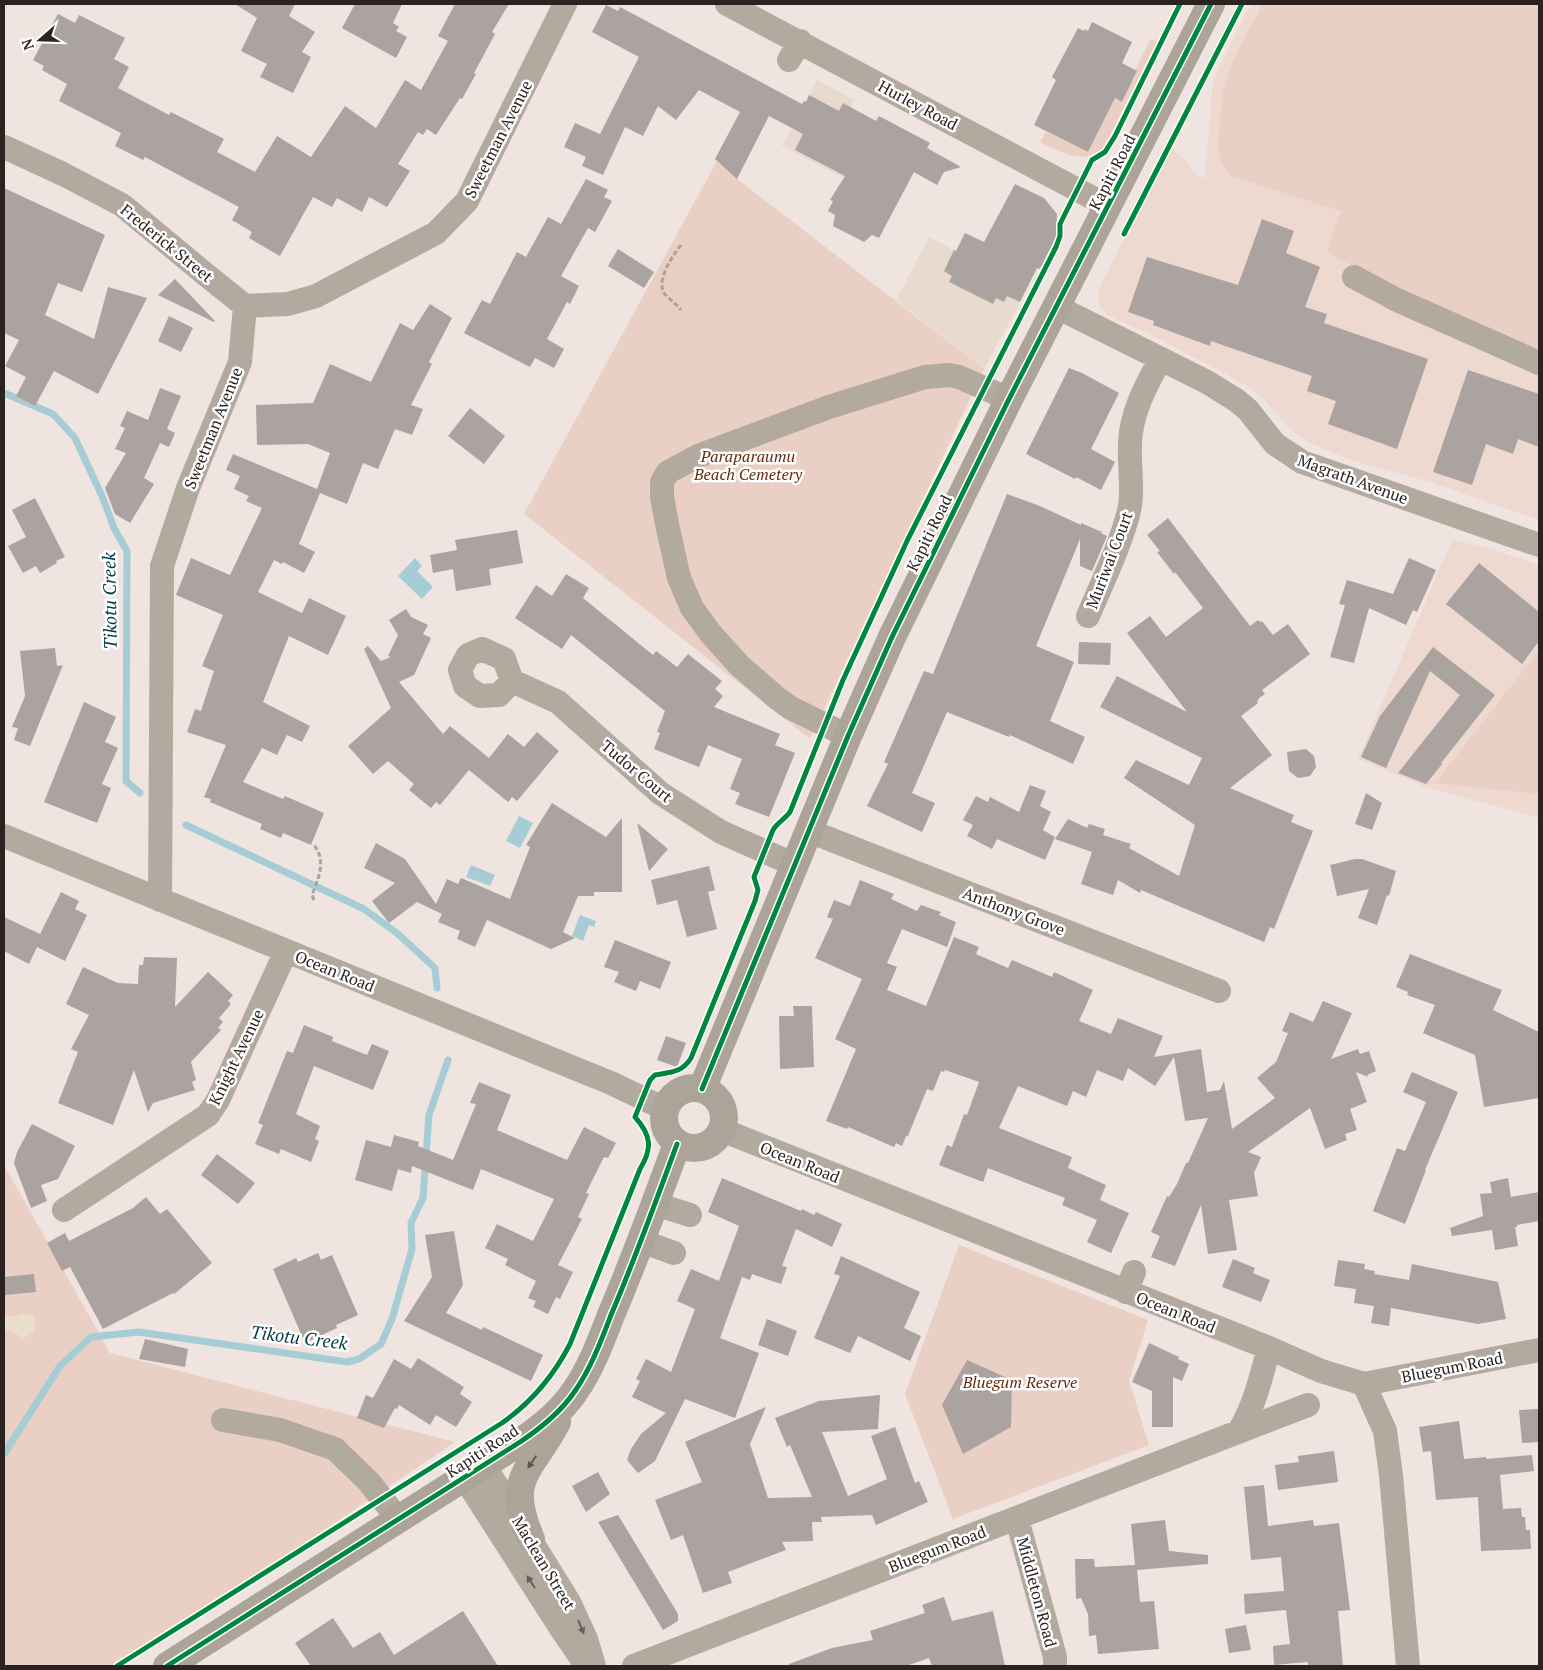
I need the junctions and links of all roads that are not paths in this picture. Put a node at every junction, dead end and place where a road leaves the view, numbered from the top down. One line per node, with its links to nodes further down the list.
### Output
1 (565, 4): 7 (street, Sweetman Avenue)
2 (727, 4): 5 (street, Hurley Road)
3 (1211, 4): 5 (main road, Kapiti Road)
4 (4, 148): 7 (street, Frederick Street)
5 (1108, 206): 8 (main road, Kapiti Road)
6 (1354, 277): 10 (street)
7 (245, 306): 19 (street, Sweetman Avenue)
8 (1057, 307): 9 (street, Magrath Avenue); 11 (main road, Kapiti Road)
9 (1160, 360): 12 (street, Magrath Avenue); 13 (street, Muriwai Court)
10 (1539, 363)
11 (1009, 399): 15 (main road, Kapiti Road); 15 (street)
12 (1539, 545)
13 (1088, 616)
14 (512, 681): 18 (street, Tudor Court)
15 (848, 736): 16 (main road, Kapiti Road)
16 (809, 831): 18 (main road, Kapiti Road); 21 (street, Anthony Grove)
17 (4, 836): 19 (street, Ocean Road)
18 (795, 865): 22 (main road, Kapiti Road)
19 (160, 900): 20 (street, Ocean Road)
20 (286, 951): 23 (street, Ocean Road); 27 (street, Knight Avenue)
21 (1219, 991)
22 (702, 1089): 23 (main road); 24 (main road)
23 (665, 1109): 25 (main road)
24 (722, 1130): 25 (main road); 31 (street, Ocean Road)
25 (677, 1144): 26 (main road, Kapiti Road)
26 (655, 1204): 28 (street); 29 (main road, Kapiti Road)
27 (64, 1210)
28 (690, 1215)
29 (640, 1241): 30 (street); 34 (main road, Kapiti Road)
30 (674, 1252)
31 (1269, 1348): 33 (street, Ocean Road); 37 (street)
32 (1539, 1350): 33 (street, Bluegum Road)
33 (1364, 1384): 47 (street)
34 (565, 1404): 38 (main road, Kapiti Road); 41 (main road, one-way to 41)
35 (1308, 1405): 37 (street, Bluegum Road)
36 (223, 1420): 39 (street)
37 (1239, 1431): 40 (street, Bluegum Road)
38 (474, 1471): 39 (main road, Kapiti Road); 41 (street, Maclean Street); 43 (street, Maclean Street, one-way to 38)
39 (398, 1519): 42 (main road, Kapiti Road)
40 (1017, 1519): 45 (street, Bluegum Road); 46 (street, Middleton Road)
41 (531, 1539): 44 (street, Maclean Street, one-way to 44)
42 (168, 1666)
43 (587, 1666)
44 (594, 1666)
45 (634, 1666)
46 (1055, 1666)
47 (1408, 1666)

